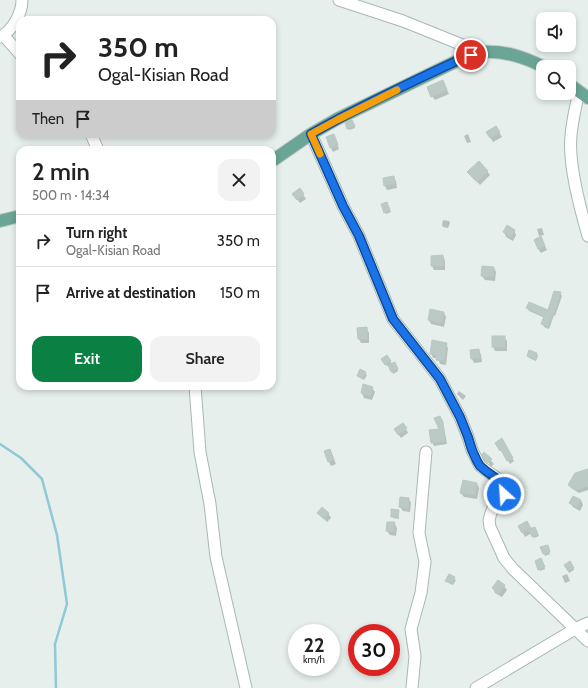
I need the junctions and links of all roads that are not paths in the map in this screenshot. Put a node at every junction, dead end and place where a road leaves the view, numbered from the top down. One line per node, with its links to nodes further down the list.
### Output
1 (22, 0): 3 (street)
2 (339, 0): 7 (street)
3 (18, 16)
4 (16, 20): 5 (street)
5 (2, 36): 6 (street)
6 (16, 50)
7 (480, 52): 8 (main road); 10 (main road)
8 (536, 63)
9 (579, 91): 14 (street)
10 (311, 134): 11 (main road); 18 (street)
11 (276, 158)
12 (16, 217): 13 (main road)
13 (0, 221)
14 (588, 236)
15 (195, 390): 20 (street)
16 (426, 452): 21 (street)
17 (588, 623): 18 (street)
18 (576, 628): 19 (street); 22 (street)
19 (588, 641)
20 (246, 688)
21 (412, 688)
22 (476, 688)

